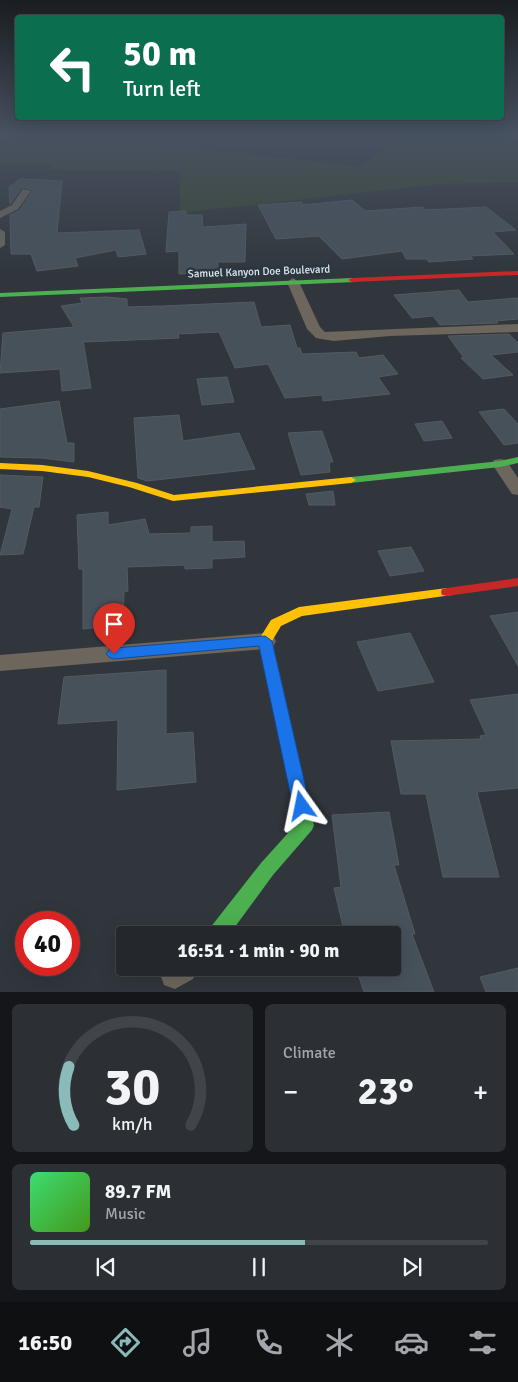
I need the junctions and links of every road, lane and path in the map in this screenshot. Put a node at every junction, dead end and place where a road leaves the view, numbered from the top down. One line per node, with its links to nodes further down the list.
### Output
1 (26, 191): 2 (street)
2 (0, 215)
3 (0, 232): 4 (street)
4 (0, 245)
5 (518, 273): 6 (street, Samuel Kanyon Doe Boulevard)
6 (293, 282): 7 (street, Samuel Kanyon Doe Boulevard); 8 (street)
7 (0, 295)
8 (518, 328)
9 (518, 460): 10 (street)
10 (500, 464): 11 (street); 12 (street)
11 (0, 466)
12 (518, 490)
13 (518, 582): 14 (street)
14 (265, 641): 15 (street); 16 (street)
15 (0, 663)
16 (224, 926)

